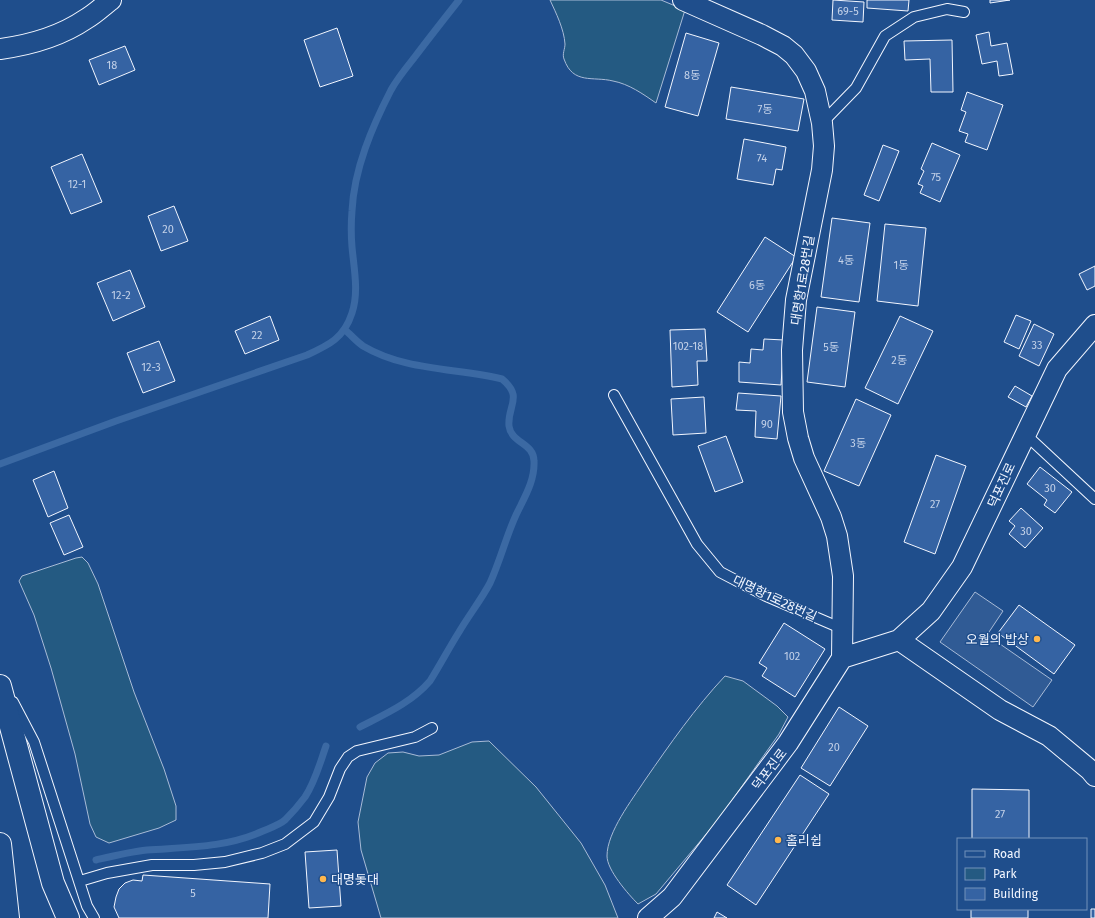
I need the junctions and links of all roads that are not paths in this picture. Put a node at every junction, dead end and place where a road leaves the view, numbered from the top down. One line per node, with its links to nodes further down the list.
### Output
1 (111, 0): 4 (street)
2 (683, 0): 5 (street, 대명항1로28번길)
3 (964, 12): 5 (lane)
4 (0, 49)
5 (822, 123): 10 (street, 대명항1로28번길)
6 (1095, 324): 8 (street, 덕포진로)
7 (614, 395): 10 (lane, 대명항1로28번길)
8 (1025, 434): 9 (lane); 11 (street, 덕포진로)
9 (1095, 499)
10 (843, 629): 12 (street, 대명항1로28번길)
11 (899, 640): 12 (street, 덕포진로); 16 (street)
12 (842, 658): 22 (street, 덕포진로)
13 (0, 678): 18 (lane)
14 (0, 686): 20 (street)
15 (432, 728): 18 (lane)
16 (1095, 776)
17 (0, 844): 19 (street)
18 (80, 881): 21 (lane)
19 (8, 918)
20 (68, 918)
21 (94, 918)
22 (648, 918)

